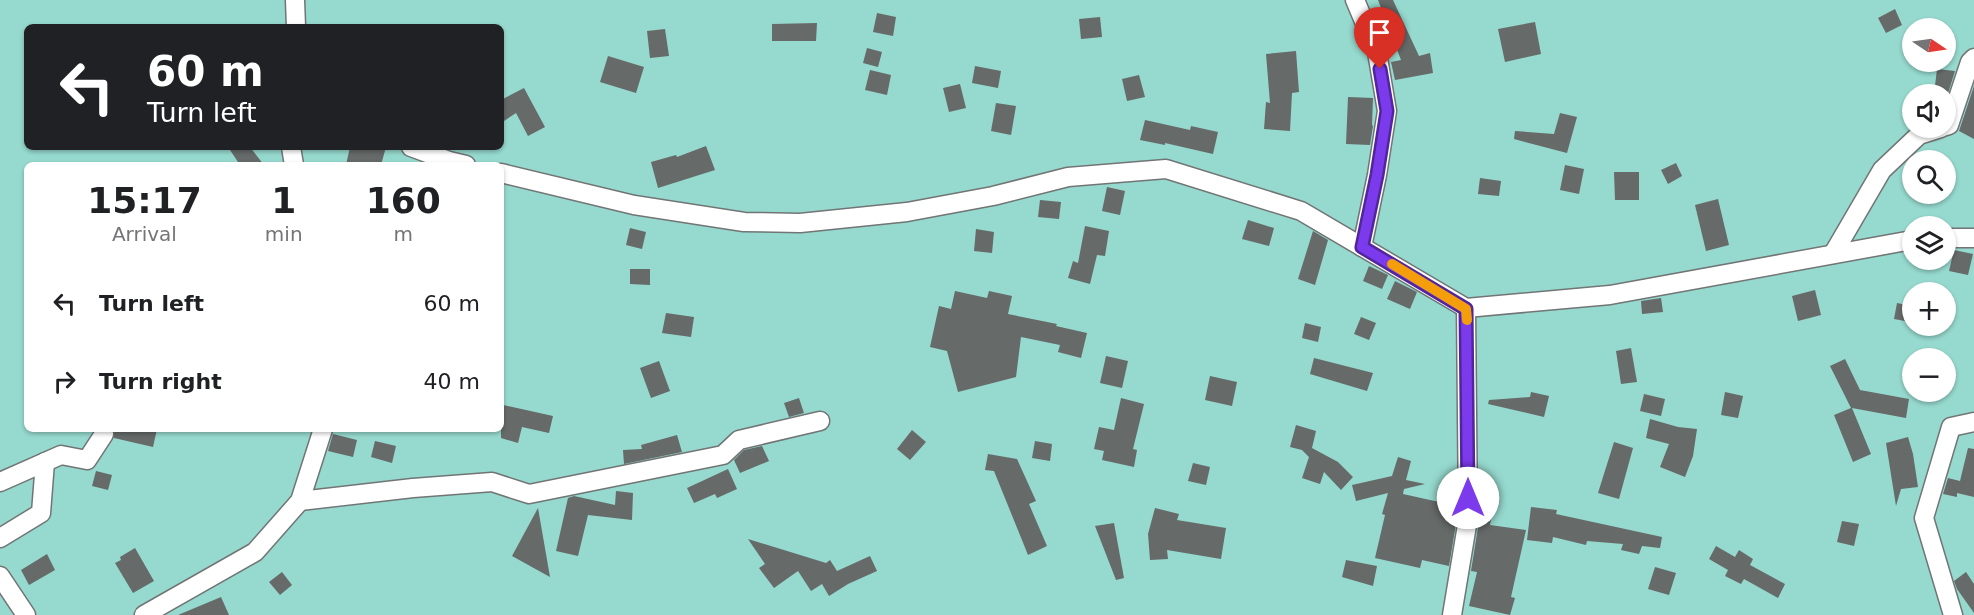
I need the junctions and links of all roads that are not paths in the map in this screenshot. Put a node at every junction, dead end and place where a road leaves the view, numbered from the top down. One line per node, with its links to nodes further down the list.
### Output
1 (295, 0): 3 (street)
2 (1355, 0): 13 (street)
3 (296, 24)
4 (1974, 57): 5 (street)
5 (1956, 103)
6 (1916, 138): 14 (street)
7 (419, 150): 8 (street)
8 (453, 162)
9 (504, 174): 13 (street)
10 (1956, 238): 11 (street)
11 (1974, 238)
12 (1902, 242): 14 (street)
13 (1362, 247): 15 (street)
14 (1833, 254): 15 (street)
15 (1466, 309): 27 (street)
16 (820, 422): 22 (street)
17 (1974, 422): 28 (street)
18 (322, 432): 22 (street)
19 (104, 434): 20 (street)
20 (45, 462): 21 (street); 23 (street)
21 (0, 482)
22 (300, 501): 26 (street)
23 (0, 537)
24 (0, 576): 25 (street)
25 (26, 615)
26 (144, 615)
27 (1452, 615)
28 (1953, 615)

